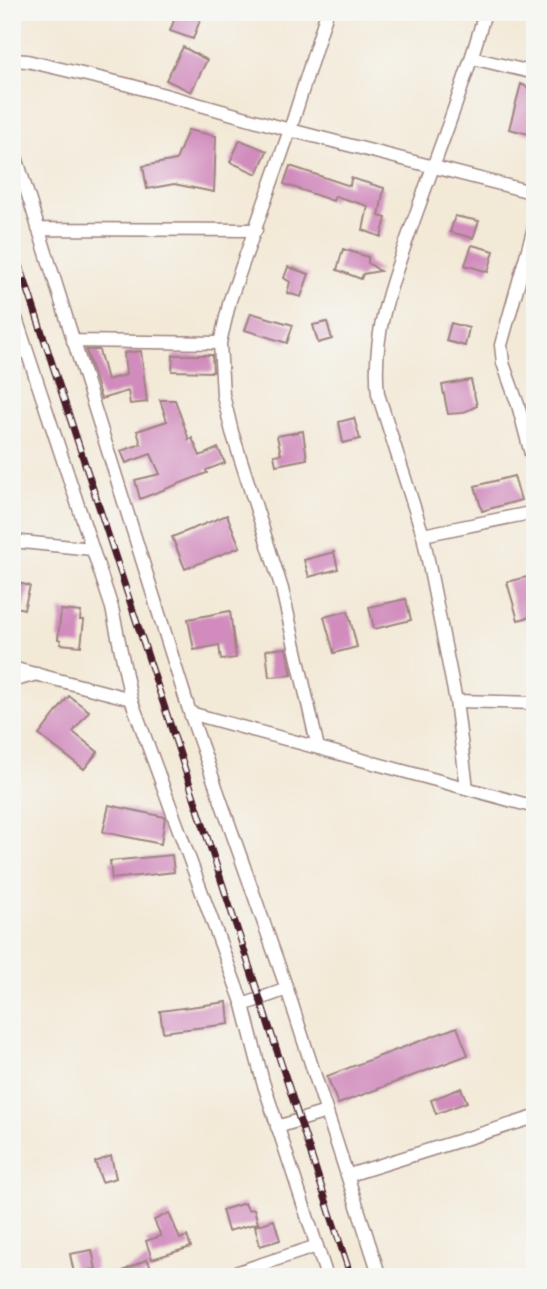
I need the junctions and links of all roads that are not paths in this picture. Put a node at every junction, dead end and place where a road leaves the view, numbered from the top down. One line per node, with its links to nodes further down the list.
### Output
1 (327, 12): 6 (street)
2 (485, 12): 3 (street)
3 (472, 58): 5 (street); 8 (street)
4 (12, 60): 6 (street)
5 (535, 73)
6 (290, 130): 8 (street); 12 (street)
7 (12, 144): 11 (street)
8 (433, 166): 9 (street); 18 (street)
9 (535, 193)
10 (535, 225): 16 (street)
11 (38, 229): 12 (street); 14 (street)
12 (256, 230): 15 (street)
13 (12, 306): 20 (street)
14 (73, 341): 15 (street); 27 (street)
15 (220, 342): 28 (street)
16 (535, 469)
17 (535, 512): 18 (street)
18 (422, 535): 25 (street)
19 (12, 541): 20 (street)
20 (92, 549): 24 (street)
21 (12, 668): 22 (street)
22 (37, 674): 23 (street); 24 (street)
23 (12, 681)
24 (131, 699): 32 (street)
25 (457, 701): 26 (street); 29 (street)
26 (535, 703)
27 (190, 713): 28 (street); 31 (street)
28 (318, 748): 29 (street)
29 (467, 788): 30 (street)
30 (535, 807)
31 (287, 989): 32 (street); 33 (street)
32 (243, 1005): 35 (street)
33 (326, 1112): 35 (street); 36 (street)
34 (535, 1117): 36 (street)
35 (277, 1127): 37 (street)
36 (349, 1175): 40 (street)
37 (317, 1246): 38 (street); 39 (street)
38 (223, 1277)
39 (327, 1277)
40 (380, 1277)

